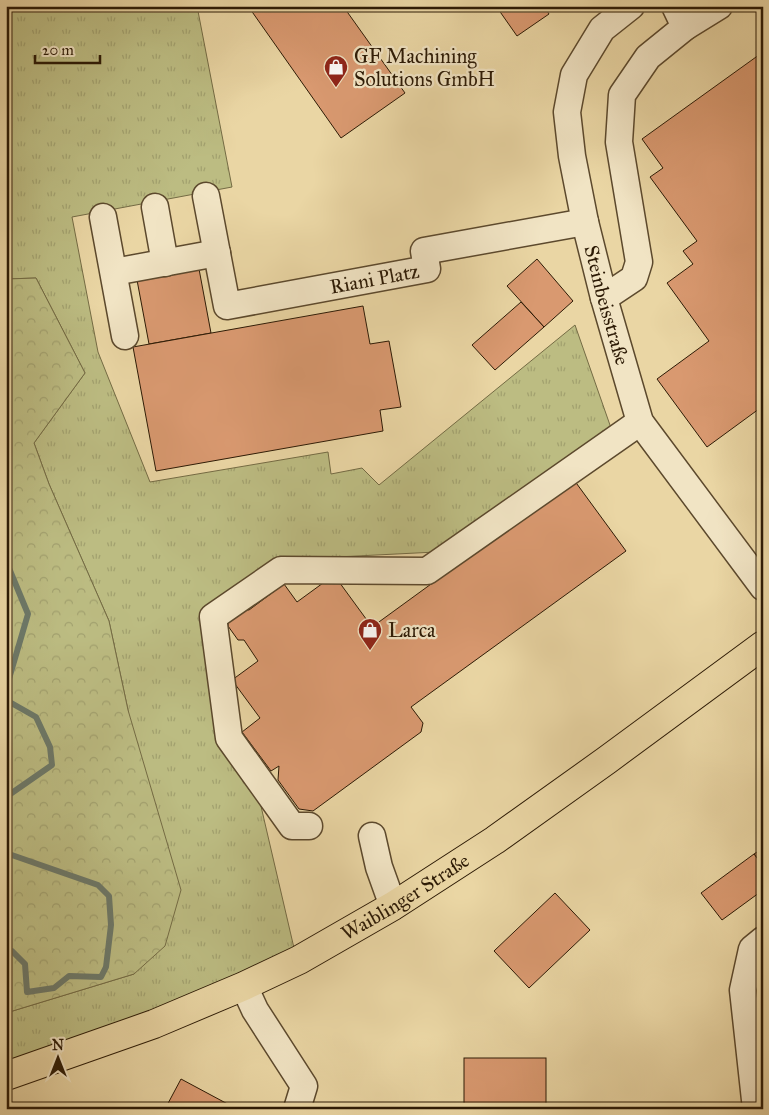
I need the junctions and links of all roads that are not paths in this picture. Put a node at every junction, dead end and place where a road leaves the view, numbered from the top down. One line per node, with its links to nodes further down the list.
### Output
1 (631, 6): 7 (street, Steinbeisstraße)
2 (719, 6): 3 (street)
3 (680, 16): 11 (street)
4 (206, 196): 8 (street)
5 (155, 207): 9 (street)
6 (103, 217): 10 (street)
7 (585, 222): 8 (street, Riani Platz); 11 (street, Steinbeisstraße)
8 (217, 253): 9 (street)
9 (165, 263): 10 (street)
10 (114, 272): 12 (street)
11 (604, 298): 13 (street, Steinbeisstraße)
12 (125, 336)
13 (640, 422): 14 (street, Steinbeisstraße); 16 (street)
14 (763, 587)
15 (763, 645): 18 (main road, Waiblinger Straße)
16 (309, 826)
17 (372, 836): 18 (street)
18 (393, 906): 20 (main road, Waiblinger Straße)
19 (763, 940): 23 (street)
20 (244, 986): 21 (main road, Waiblinger Straße); 22 (street)
21 (6, 1076)
22 (297, 1109)
23 (756, 1109)

